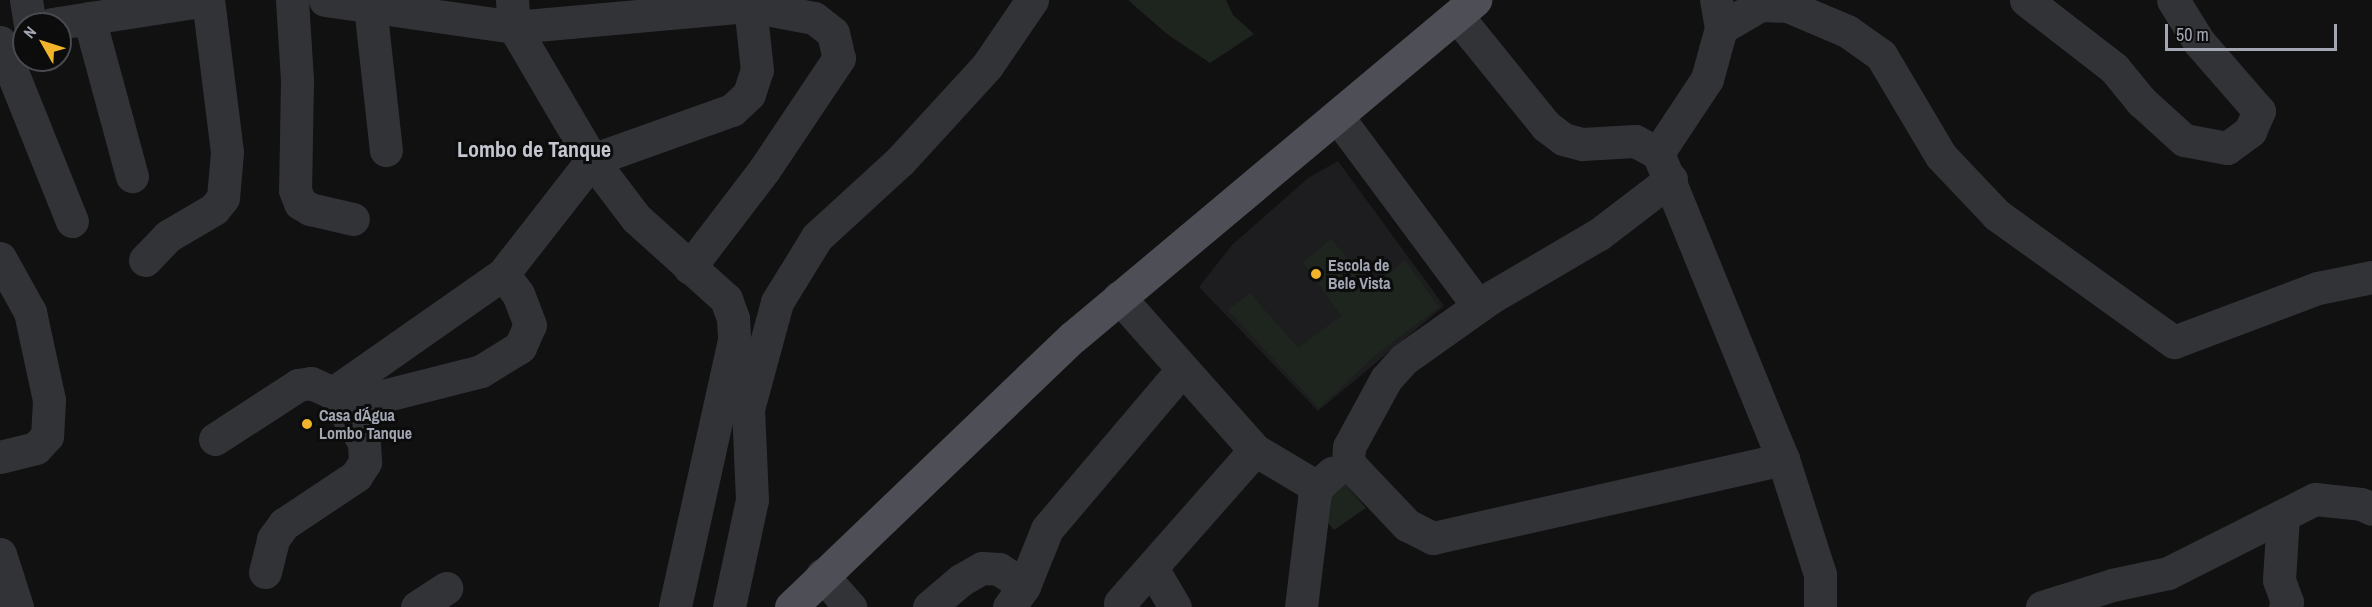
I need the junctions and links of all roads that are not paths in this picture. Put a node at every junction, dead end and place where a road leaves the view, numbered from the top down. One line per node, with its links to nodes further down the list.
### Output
1 (208, 0): 10 (street); 23 (street)
2 (292, 0): 20 (street)
3 (325, 0): 8 (street)
4 (1032, 0): 49 (street)
5 (2026, 0): 6 (street)
6 (2173, 0)
7 (748, 3): 11 (street); 17 (street); 24 (street)
8 (370, 6): 11 (street); 16 (street)
9 (1466, 8): 15 (main road); 18 (street)
10 (109, 10): 13 (street); 19 (street)
11 (513, 14): 17 (street)
12 (1719, 14): 18 (street); 26 (street)
13 (72, 19)
14 (0, 40): 21 (street)
15 (1337, 116): 27 (main road); 28 (street)
16 (386, 150)
17 (592, 160): 24 (street); 25 (street)
18 (1665, 166): 28 (street); 34 (street)
19 (132, 176)
20 (353, 219)
21 (72, 221)
22 (0, 258): 33 (street)
23 (144, 260)
24 (689, 268): 48 (street)
25 (503, 274): 30 (street); 30 (street)
26 (2372, 276)
27 (1119, 297): 29 (street); 42 (main road)
28 (1478, 306): 35 (street)
29 (1182, 370): 32 (street); 44 (street)
30 (338, 400): 31 (street); 41 (street)
31 (215, 439)
32 (1255, 450): 36 (street); 40 (street)
33 (0, 457)
34 (1783, 459): 35 (street); 55 (street)
35 (1348, 463): 36 (street)
36 (1317, 487): 54 (street)
37 (2372, 509): 38 (street)
38 (2283, 516): 56 (street); 57 (street)
39 (0, 554): 46 (street)
40 (1152, 568): 45 (street); 53 (street)
41 (265, 572)
42 (822, 574): 50 (main road); 51 (street)
43 (446, 588): 47 (street)
44 (1017, 596): 52 (street)
45 (1120, 603)
46 (17, 607)
47 (417, 607)
48 (675, 607)
49 (729, 607)
50 (791, 607)
51 (850, 607)
52 (929, 607)
53 (1175, 607)
54 (1301, 607)
55 (1820, 607)
56 (2045, 607)
57 (2285, 607)

